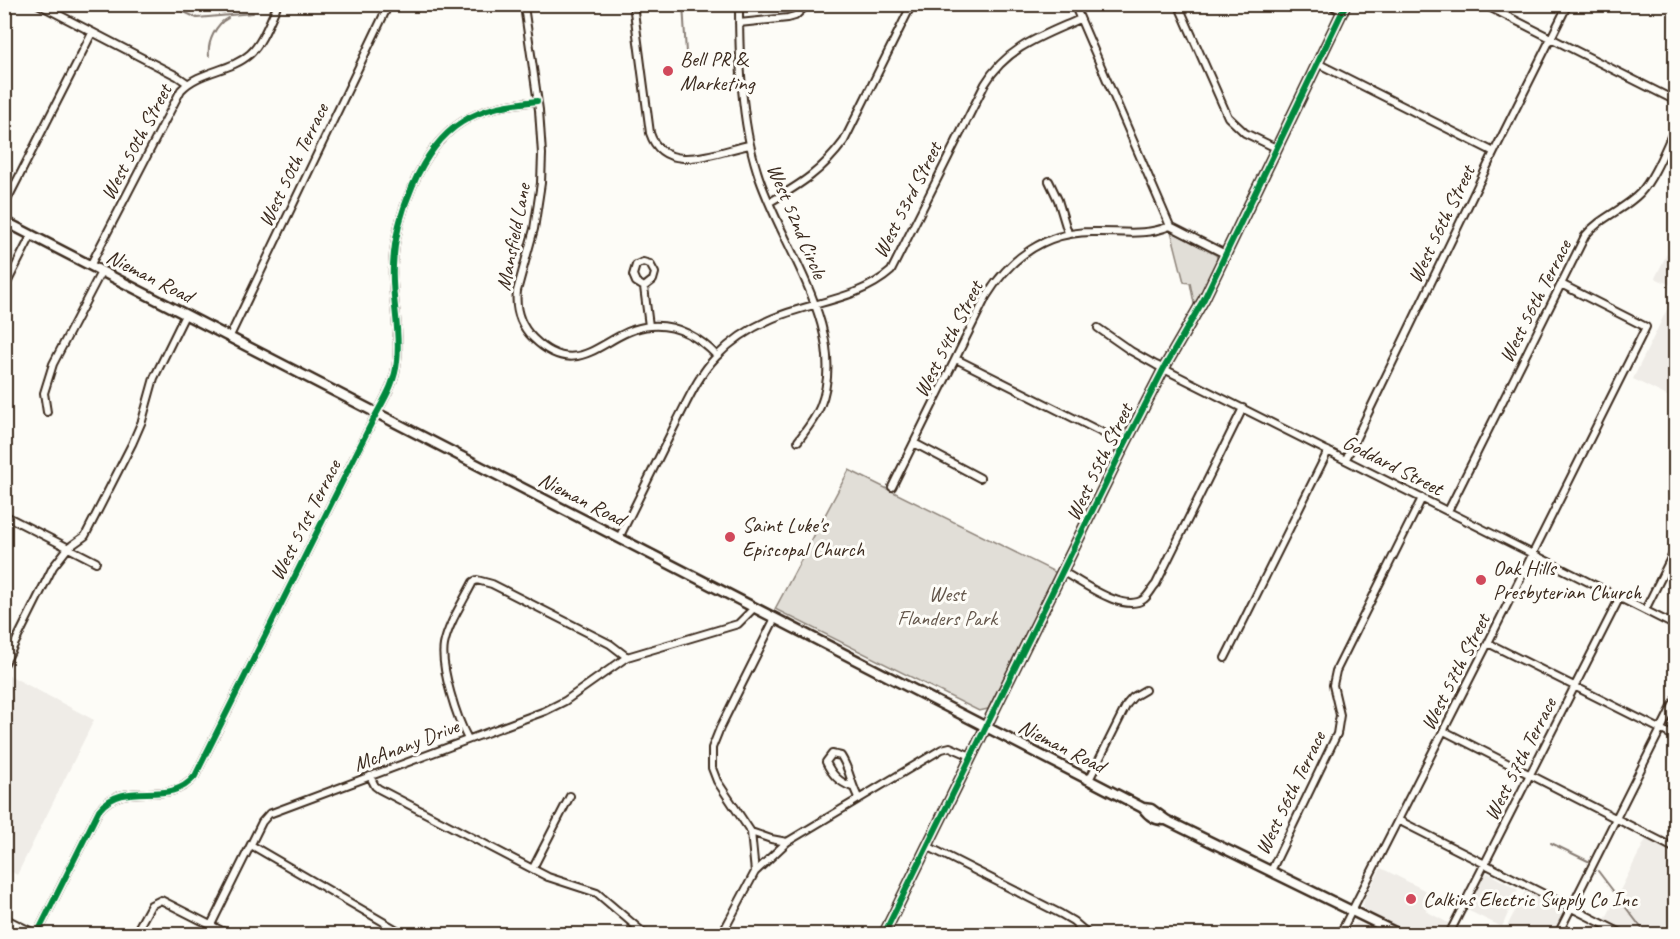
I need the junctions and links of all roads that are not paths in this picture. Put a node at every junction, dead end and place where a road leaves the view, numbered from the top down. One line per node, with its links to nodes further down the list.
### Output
1 (38, 4): 19 (street)
2 (278, 4): 22 (street, West 50th Street)
3 (633, 4): 26 (street)
4 (739, 4): 18 (street, West 52nd Circle)
5 (808, 4): 18 (street)
6 (912, 4): 30 (street)
7 (1074, 4): 17 (street)
8 (1178, 4): 27 (street)
9 (1332, 4): 16 (main road)
10 (1483, 4): 20 (street)
11 (1568, 4): 20 (street, West 56th Street)
12 (1670, 4): 14 (street)
13 (524, 6): 23 (street, Mansfield Lane)
14 (1676, 7)
15 (387, 8): 46 (street, West 50th Terrace)
16 (1345, 8): 21 (main road, West 55th Street)
17 (1080, 19): 33 (street); 42 (street, West 53rd Street)
18 (739, 23): 26 (street, West 52nd Circle)
19 (92, 33): 22 (street); 31 (street)
20 (1551, 38): 24 (street); 28 (street, West 56th Street)
21 (1317, 63): 27 (main road, West 55th Street); 28 (street)
22 (187, 83): 37 (street, West 50th Street)
23 (537, 101): 44 (street, Mansfield Lane); 52 (street, West 51st Terrace)
24 (1676, 101)
25 (1676, 126): 39 (street, West 56th Terrace)
26 (749, 145): 30 (street, West 52nd Circle)
27 (1276, 148): 36 (main road, West 55th Street)
28 (1494, 152): 57 (street, West 56th Street)
29 (1049, 181): 34 (street)
30 (770, 202): 42 (street, West 52nd Circle)
31 (4, 206)
32 (4, 221): 35 (main road, Nieman Road)
33 (1170, 226): 34 (street, West 54th Street); 36 (street)
34 (1068, 234): 48 (street, West 54th Street)
35 (31, 236): 37 (main road, Nieman Road); 41 (street)
36 (1225, 254): 49 (main road, West 55th Street)
37 (90, 266): 38 (main road, Nieman Road)
38 (101, 272): 43 (main road, Nieman Road); 51 (street)
39 (1561, 285): 61 (street, West 56th Terrace); 66 (street, West 57th Street)
40 (644, 287): 44 (street)
41 (4, 289)
42 (814, 305): 47 (street, West 53rd Street); 53 (street, West 52nd Circle)
43 (185, 315): 46 (main road, Nieman Road); 64 (street)
44 (649, 326): 47 (street, Mansfield Lane)
45 (1098, 328): 49 (street, Goddard Street)
46 (230, 336): 52 (main road, Nieman Road)
47 (717, 356): 63 (street, West 53rd Street)
48 (956, 359): 54 (street, West 54th Street); 55 (street)
49 (1164, 368): 50 (street, Goddard Street); 55 (main road, West 55th Street)
50 (1243, 408): 56 (street, Goddard Street); 68 (street)
51 (47, 412)
52 (377, 413): 63 (main road, Nieman Road); 109 (street, West 51st Terrace)
53 (798, 441)
54 (914, 443): 58 (street); 59 (street, West 54th Street)
55 (1125, 444): 68 (main road, West 55th Street)
56 (1328, 451): 57 (street, Goddard Street); 76 (street)
57 (1346, 459): 60 (street, Goddard Street)
58 (980, 478)
59 (892, 487)
60 (1422, 498): 61 (street, Goddard Street); 102 (street, West 56th Terrace)
61 (1448, 511): 66 (street, Goddard Street)
62 (4, 515): 64 (street)
63 (619, 538): 70 (main road, Nieman Road)
64 (68, 548): 67 (street); 77 (street)
65 (1676, 548): 71 (street)
66 (1533, 554): 69 (street, Goddard Street); 74 (street, West 57th Street)
67 (96, 562)
68 (1063, 572): 81 (main road, West 55th Street)
69 (1620, 597): 71 (street, Goddard Street); 78 (street, West 57th Terrace)
70 (754, 608): 72 (main road, Nieman Road); 75 (street, McAnany Drive)
71 (1645, 610): 73 (street, Goddard Street)
72 (775, 618): 81 (main road, Nieman Road); 95 (street)
73 (1676, 626)
74 (1488, 643): 78 (street); 83 (street, West 57th Street)
75 (627, 657): 85 (street, McAnany Drive); 85 (street)
76 (1225, 658)
77 (4, 663)
78 (1575, 687): 82 (street); 88 (street, West 57th Terrace)
79 (1145, 690): 89 (street)
80 (1676, 699): 82 (street)
81 (986, 729): 86 (main road, West 55th Street); 89 (main road, Nieman Road)
82 (1661, 729): 84 (street); 93 (street)
83 (1444, 731): 88 (street); 94 (street, West 57th Street)
84 (1676, 737)
85 (468, 739): 87 (street, McAnany Drive)
86 (972, 756): 92 (street); 98 (main road, West 55th Street)
87 (370, 776): 97 (street, McAnany Drive); 101 (street)
88 (1530, 776): 93 (street); 100 (street, West 57th Terrace)
89 (1089, 780): 102 (main road, Nieman Road)
90 (852, 787): 90 (street); 92 (street)
91 (570, 796): 101 (street)
92 (859, 798): 96 (street)
93 (1615, 818): 99 (street); 104 (street)
94 (1398, 820): 100 (street); 105 (street, West 57th Street)
95 (751, 832): 96 (street); 103 (street)
96 (787, 842): 103 (street)
97 (250, 844): 107 (street, McAnany Drive); 112 (street)
98 (927, 846): 115 (main road, West 55th Street); 116 (street)
99 (1676, 849)
100 (1485, 864): 104 (street); 119 (street, West 57th Terrace)
101 (533, 868): 113 (street)
102 (1271, 871): 105 (main road, Nieman Road)
103 (755, 872): 114 (street)
104 (1570, 908): 120 (street); 121 (street)
105 (1352, 911): 117 (street, West 57th Street); 118 (main road, Nieman Road)
106 (4, 918): 109 (street)
107 (211, 925): 110 (street); 111 (street)
108 (1676, 928): 122 (main road)
109 (37, 934)
110 (135, 934)
111 (228, 934)
112 (404, 934)
113 (645, 934)
114 (722, 934)
115 (884, 934)
116 (1088, 934)
117 (1340, 934)
118 (1399, 934)
119 (1449, 934)
120 (1558, 934)
121 (1623, 934)
122 (1672, 934)

